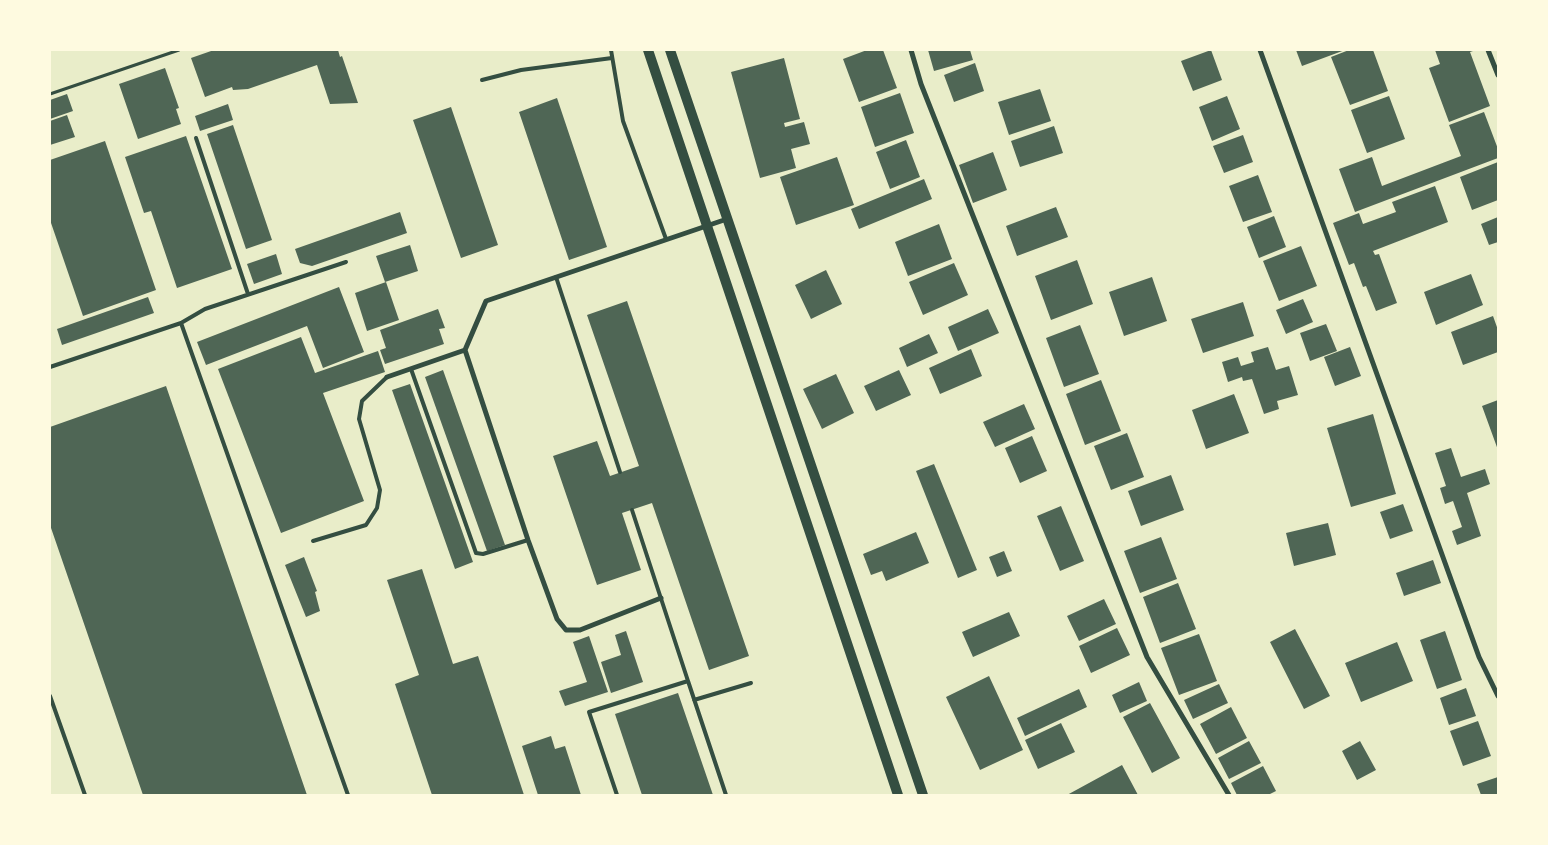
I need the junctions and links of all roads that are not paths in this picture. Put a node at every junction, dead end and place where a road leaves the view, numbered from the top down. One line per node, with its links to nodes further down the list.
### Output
1 (611, 50): 7 (lane)
2 (648, 50): 12 (main road)
3 (670, 50): 11 (main road)
4 (912, 50): 38 (street)
5 (1260, 50): 30 (street)
6 (1488, 50): 8 (street)
7 (612, 58): 9 (lane); 13 (lane)
8 (1498, 75)
9 (482, 80)
10 (196, 138): 16 (lane)
11 (727, 219): 12 (street); 37 (main road)
12 (707, 226): 13 (street); 36 (main road)
13 (666, 239): 15 (street)
14 (346, 262): 16 (lane)
15 (556, 277): 18 (street); 22 (lane)
16 (248, 294): 17 (lane)
17 (182, 323): 19 (lane); 33 (lane)
18 (465, 350): 20 (street); 24 (street)
19 (50, 367)
20 (411, 369): 21 (street); 24 (lane)
21 (387, 377): 25 (lane)
22 (620, 472)
23 (632, 510): 26 (lane)
24 (528, 540): 26 (street)
25 (313, 541)
26 (661, 598): 27 (lane)
27 (688, 681): 31 (lane); 34 (lane)
28 (751, 683): 31 (lane)
29 (50, 696): 32 (lane)
30 (1498, 696)
31 (694, 700): 35 (lane)
32 (85, 795)
33 (348, 795)
34 (617, 795)
35 (726, 795)
36 (898, 795)
37 (923, 795)
38 (1229, 795)

